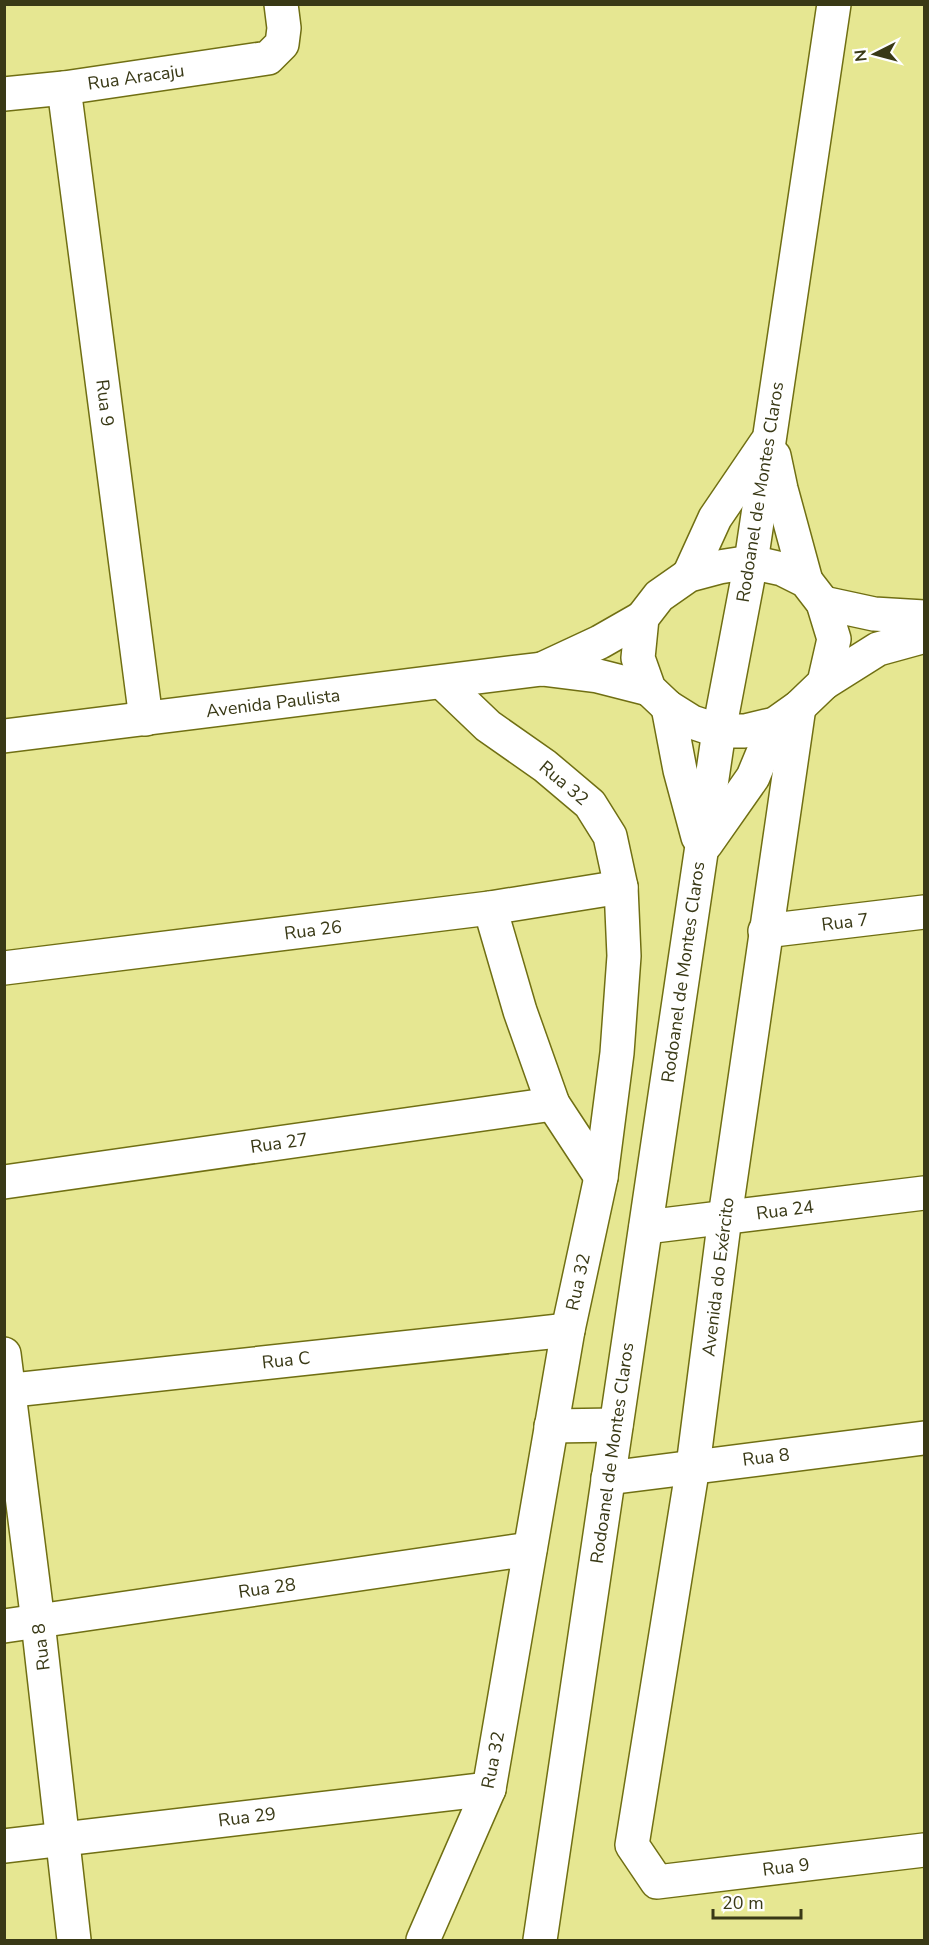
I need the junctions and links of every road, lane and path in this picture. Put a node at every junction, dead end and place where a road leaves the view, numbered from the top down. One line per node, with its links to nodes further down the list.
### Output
1 (281, 4): 3 (street, Rua Aracaju)
2 (834, 4): 5 (street, Rodoanel de Montes Claros)
3 (63, 88): 4 (street, Rua Aracaju); 17 (street, Rua 9)
4 (4, 94)
5 (770, 436): 6 (street, Rodoanel de Montes Claros); 7 (street); 8 (street)
6 (751, 562): 7 (street); 8 (street); 18 (street, Rodoanel de Montes Claros)
7 (689, 575): 10 (street)
8 (814, 592): 9 (street); 14 (street)
9 (924, 616)
10 (642, 618): 12 (street, Avenida Paulista); 15 (street)
11 (924, 634): 14 (street)
12 (542, 669): 13 (street, Avenida Paulista); 15 (street, Avenida Paulista)
13 (442, 682): 17 (street, Avenida Paulista); 21 (street, Rua 32)
14 (824, 683): 16 (street)
15 (659, 698): 18 (street, Avenida Paulista); 20 (street)
16 (787, 716): 18 (street); 20 (street); 24 (street, Avenida do Exército)
17 (146, 719): 19 (street, Avenida Paulista)
18 (719, 732): 20 (street, Rodoanel de Montes Claros)
19 (4, 736)
20 (701, 851): 31 (street, Rodoanel de Montes Claros)
21 (621, 887): 22 (street, Rua 26); 27 (street, Rua 32)
22 (490, 909): 25 (street, Rua 26); 26 (street)
23 (924, 912): 24 (street, Rua 7)
24 (765, 931): 30 (street, Avenida do Exército)
25 (4, 968)
26 (553, 1104): 27 (street); 28 (street, Rua 27)
27 (601, 1177): 32 (street, Rua 32)
28 (4, 1182)
29 (924, 1193): 30 (street, Rua 24)
30 (725, 1217): 31 (street, Rua 24); 38 (street, Avenida do Exército)
31 (646, 1227): 35 (street, Rodoanel de Montes Claros)
32 (568, 1330): 34 (street, Rua C); 36 (street, Rua 32)
33 (4, 1354): 34 (street, Rua 8)
34 (7, 1391): 41 (street, Rua 8)
35 (616, 1425): 36 (street); 39 (street, Rodoanel de Montes Claros)
36 (551, 1426): 40 (street, Rua 32)
37 (924, 1438): 38 (street, Rua 8)
38 (693, 1466): 39 (street, Rua 8); 45 (street, Avenida do Exército)
39 (608, 1478): 50 (street, Rodoanel de Montes Claros)
40 (530, 1549): 41 (street, Rua 28); 43 (street, Rua 32)
41 (38, 1622): 42 (street, Rua 28); 44 (street, Rua 8)
42 (4, 1626)
43 (489, 1789): 44 (street, Rua 29); 49 (street, Rua 32)
44 (63, 1839): 46 (street, Rua 29); 48 (street, Rua 8)
45 (632, 1845): 47 (street, Rua 9)
46 (4, 1846)
47 (924, 1850)
48 (74, 1941)
49 (423, 1941)
50 (540, 1941)

